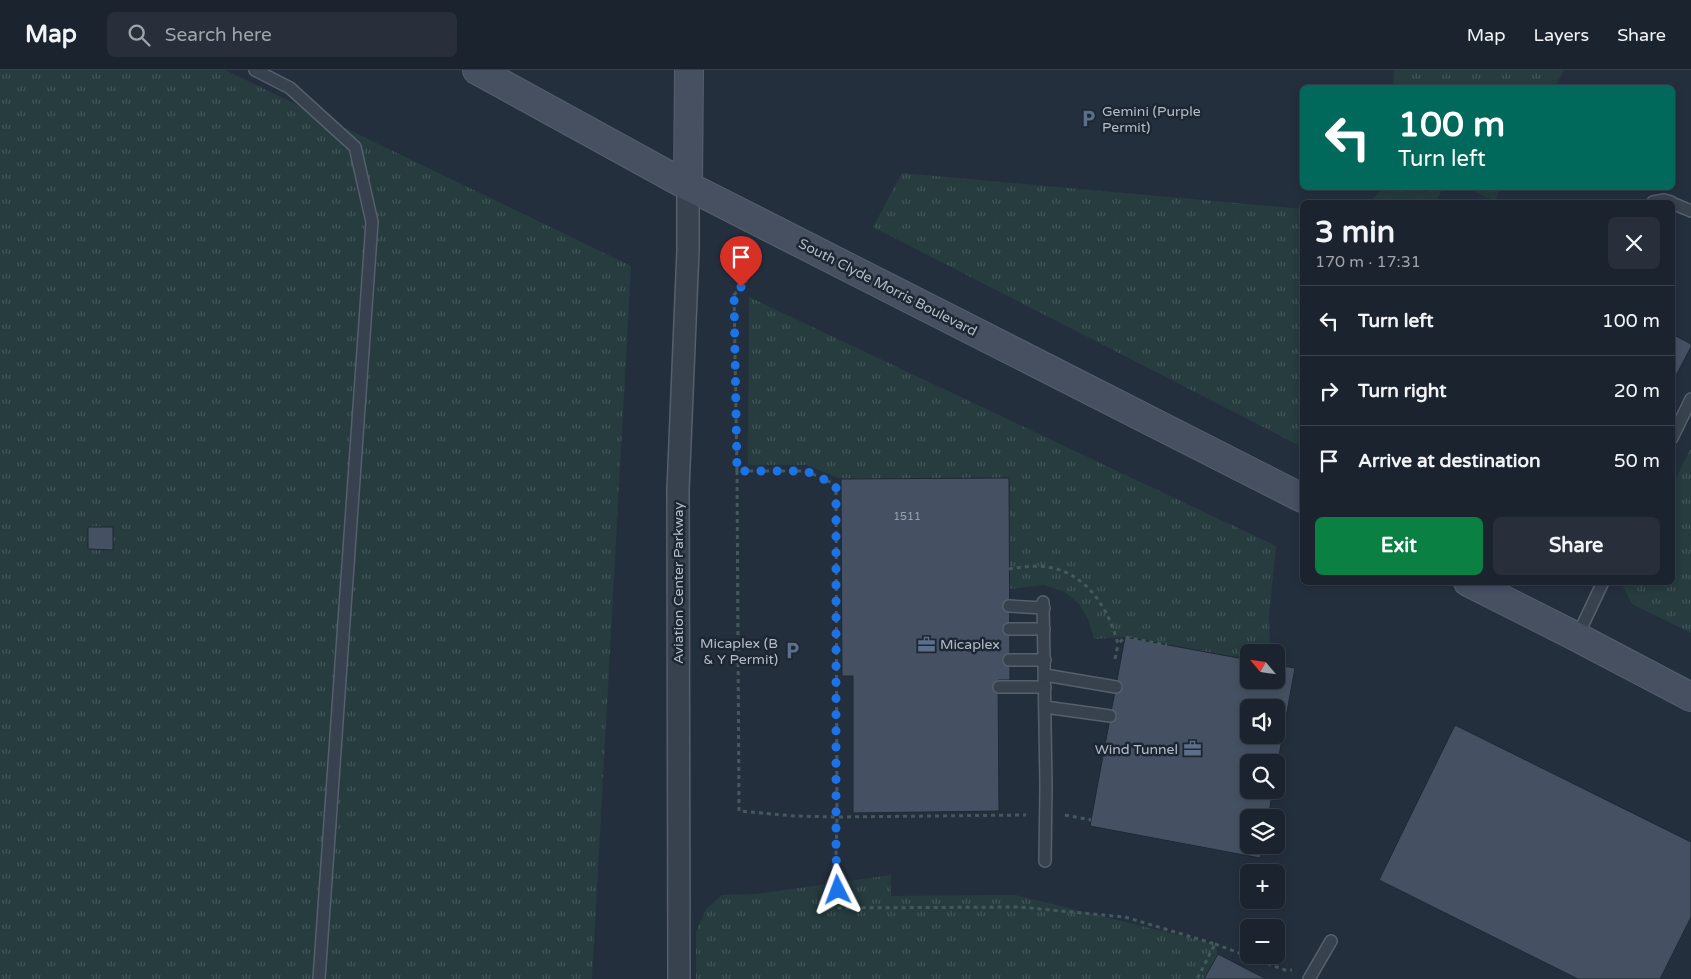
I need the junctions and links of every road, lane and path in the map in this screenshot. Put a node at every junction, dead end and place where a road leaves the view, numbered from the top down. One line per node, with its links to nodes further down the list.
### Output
1 (255, 70): 37 (lane)
2 (477, 70): 4 (main road, South Clyde Morris Boulevard)
3 (689, 70): 4 (main road)
4 (688, 186): 11 (main road, South Clyde Morris Boulevard); 38 (street, Aviation Center Parkway)
5 (1675, 204): 6 (lane)
6 (1691, 211)
7 (747, 280): 10 (path)
8 (1690, 402): 9 (lane)
9 (1675, 432)
10 (737, 471): 31 (path); 31 (path)
11 (1300, 497)
12 (1009, 569): 19 (path)
13 (1474, 585): 18 (main road)
14 (1602, 585): 18 (lane)
15 (1009, 606): 17 (lane)
16 (1009, 629): 17 (lane)
17 (1044, 630): 23 (lane)
18 (1577, 637): 27 (main road)
19 (1118, 644): 20 (path); 21 (path)
20 (1167, 645)
21 (1115, 659)
22 (1009, 660): 23 (lane)
23 (1045, 660): 24 (lane)
24 (1045, 681): 25 (lane); 26 (lane); 28 (lane)
25 (1116, 686)
26 (998, 687)
27 (1691, 696)
28 (1045, 707): 29 (lane); 30 (lane)
29 (1110, 716)
30 (1046, 814): 31 (path); 32 (path); 33 (lane)
31 (837, 817): 35 (path)
32 (1091, 820)
33 (1045, 861)
34 (1331, 941): 40 (lane)
35 (1215, 944): 36 (path); 39 (path)
36 (1298, 970)
37 (319, 979)
38 (679, 979)
39 (1197, 979)
40 (1310, 979)

